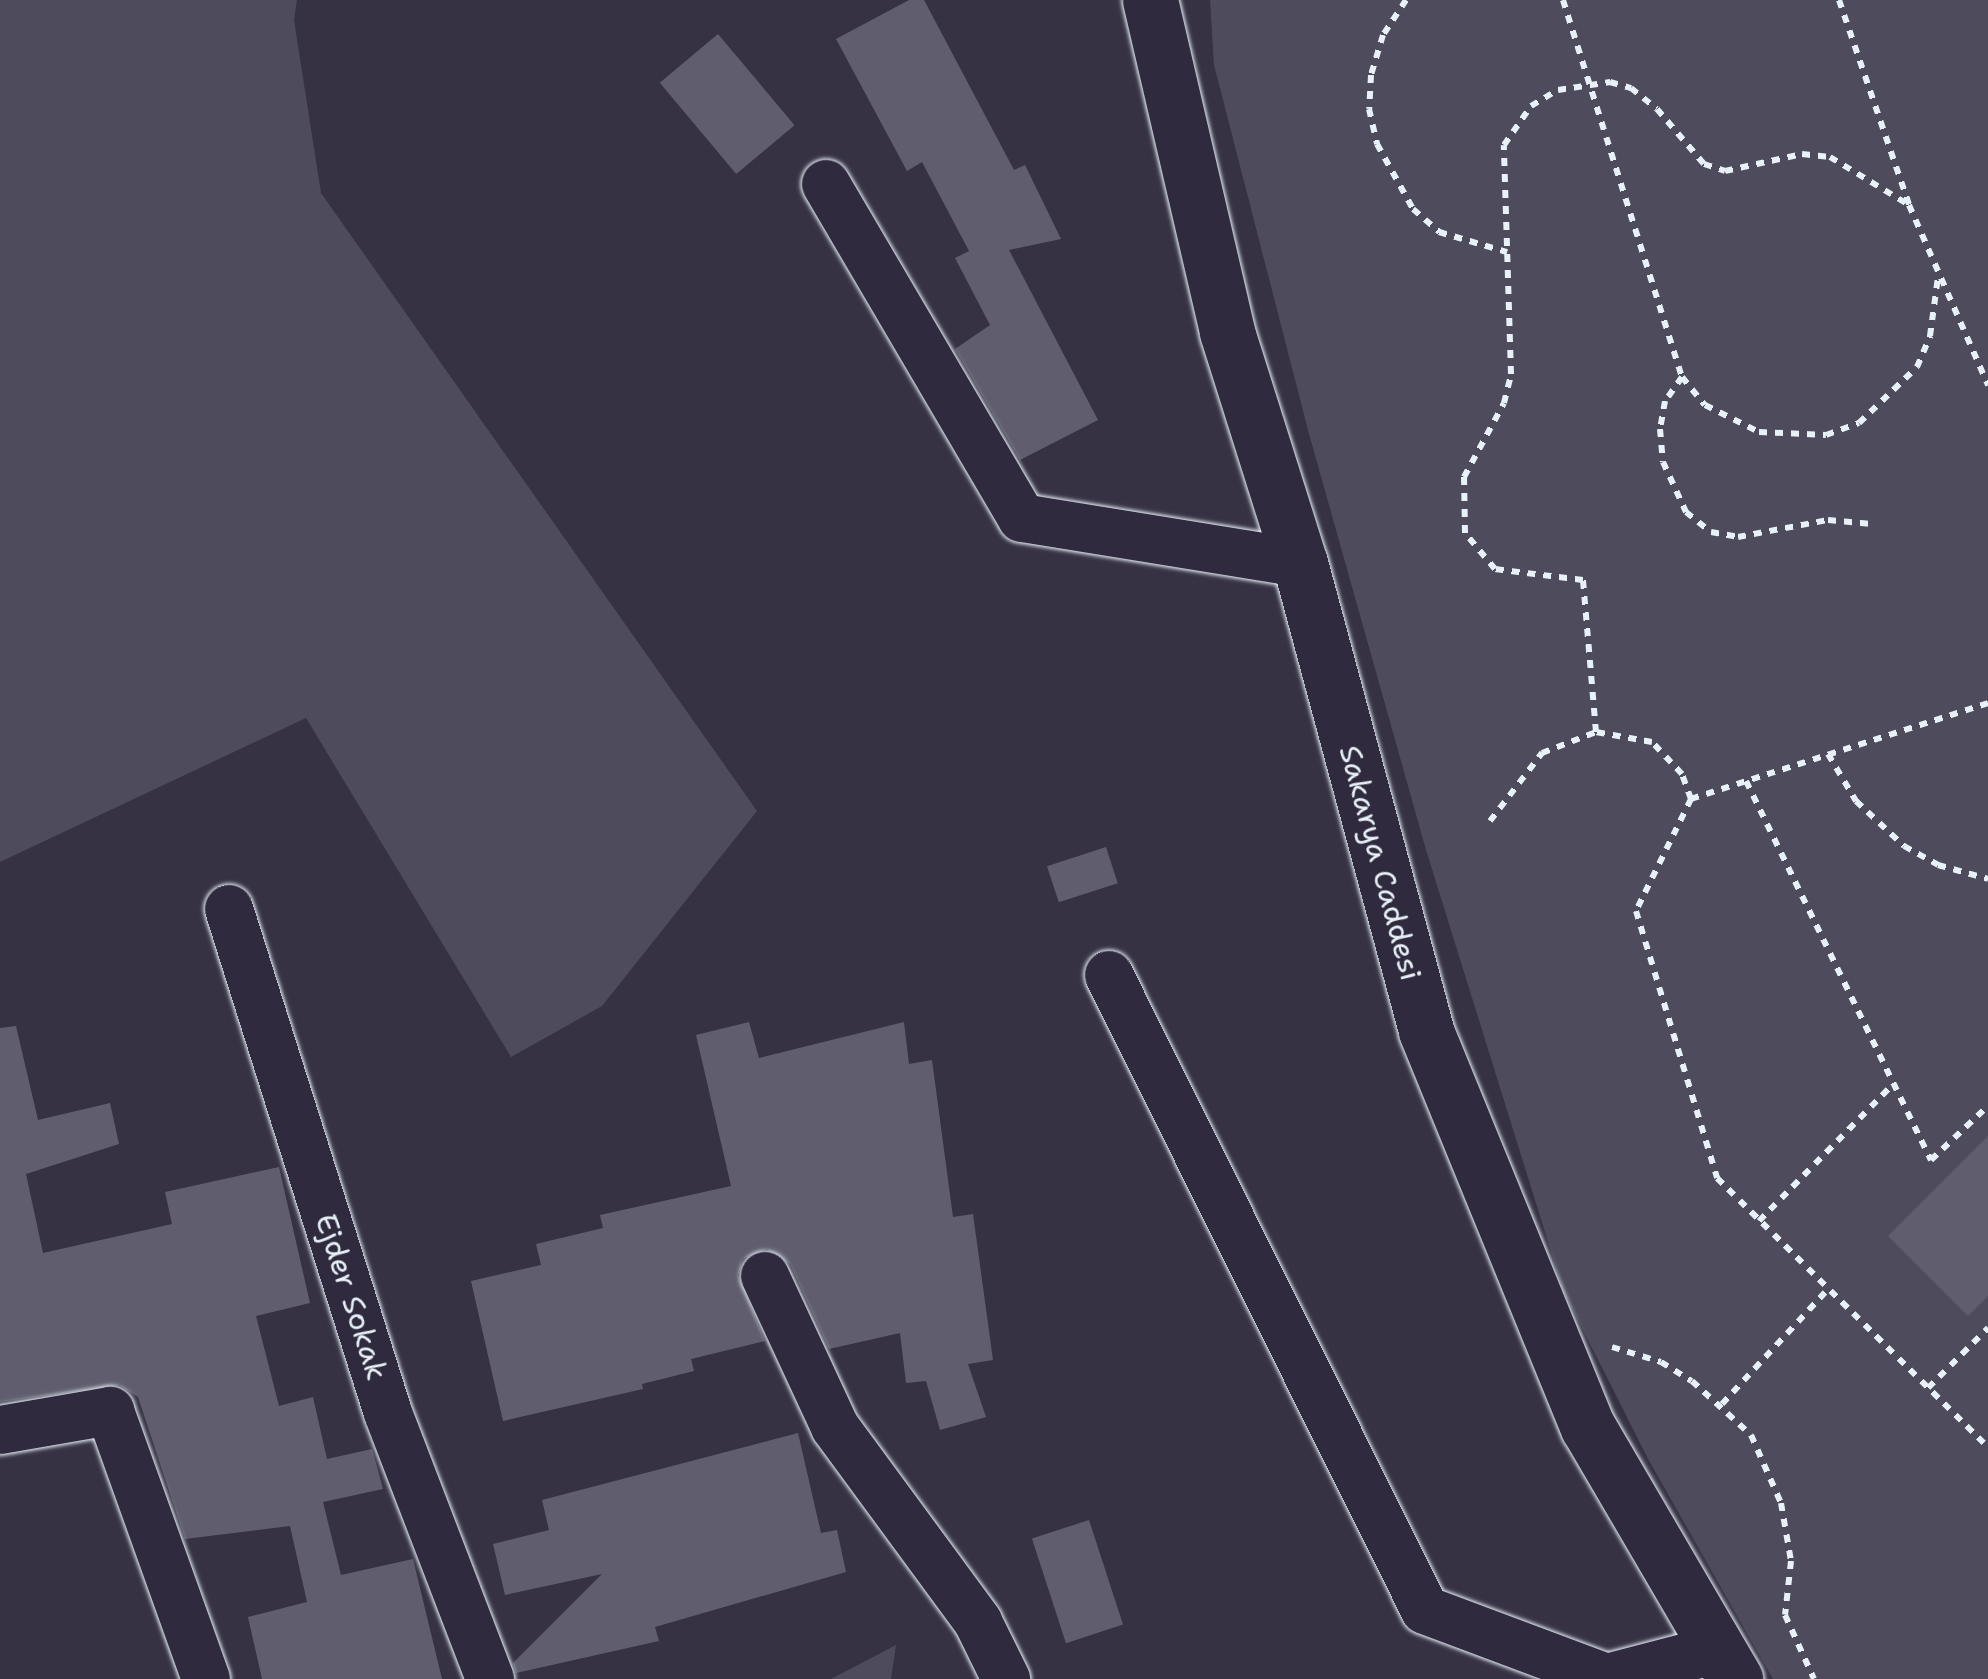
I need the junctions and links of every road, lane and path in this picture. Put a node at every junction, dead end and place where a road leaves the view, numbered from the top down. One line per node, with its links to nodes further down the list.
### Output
1 (1150, 0): 13 (main road, Sakarya Caddesi)
2 (1406, 0): 8 (path)
3 (1564, 0): 5 (path)
4 (1839, 0): 7 (path)
5 (1590, 84): 7 (path); 8 (path); 10 (path)
6 (826, 184): 13 (street)
7 (1909, 205): 9 (path)
8 (1506, 252): 15 (path)
9 (1938, 275): 10 (path); 11 (path)
10 (1682, 377): 12 (path)
11 (1988, 385)
12 (1872, 524)
13 (1300, 563): 34 (main road, Sakarya Caddesi)
14 (1988, 702): 16 (path)
15 (1596, 732): 18 (path); 19 (path)
16 (1828, 754): 17 (path); 20 (path)
17 (1746, 781): 18 (path); 23 (path)
18 (1691, 799): 25 (path)
19 (1490, 821)
20 (1988, 879)
21 (229, 909): 36 (street, Ejder Sokak)
22 (1109, 975): 34 (street)
23 (1893, 1084): 24 (path); 25 (path)
24 (1988, 1106)
25 (1759, 1220): 27 (path)
26 (764, 1276): 37 (street)
27 (1828, 1289): 30 (path); 31 (path)
28 (1988, 1328): 30 (path)
29 (1600, 1346): 31 (path)
30 (1928, 1388): 33 (path)
31 (1722, 1404): 38 (path)
32 (0, 1430): 35 (street)
33 (1988, 1447)
34 (1726, 1664)
35 (206, 1679)
36 (490, 1679)
37 (1006, 1679)
38 (1814, 1679)

